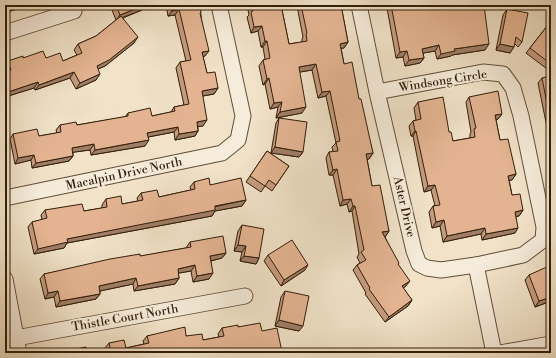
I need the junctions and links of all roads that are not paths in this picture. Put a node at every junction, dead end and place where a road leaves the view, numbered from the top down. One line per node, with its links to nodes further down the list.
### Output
1 (219, 5): 6 (street, Macalpin Drive North)
2 (359, 5): 5 (street, Aster Drive)
3 (74, 11): 4 (street)
4 (5, 33)
5 (377, 92): 7 (street, Aster Drive); 7 (street, Windsong Circle)
6 (5, 198)
7 (476, 265): 13 (street)
8 (5, 279): 10 (street)
9 (245, 296): 10 (street, Thistle Court North)
10 (11, 339): 12 (street)
11 (551, 344): 14 (street)
12 (19, 353)
13 (494, 353)
14 (500, 353)

